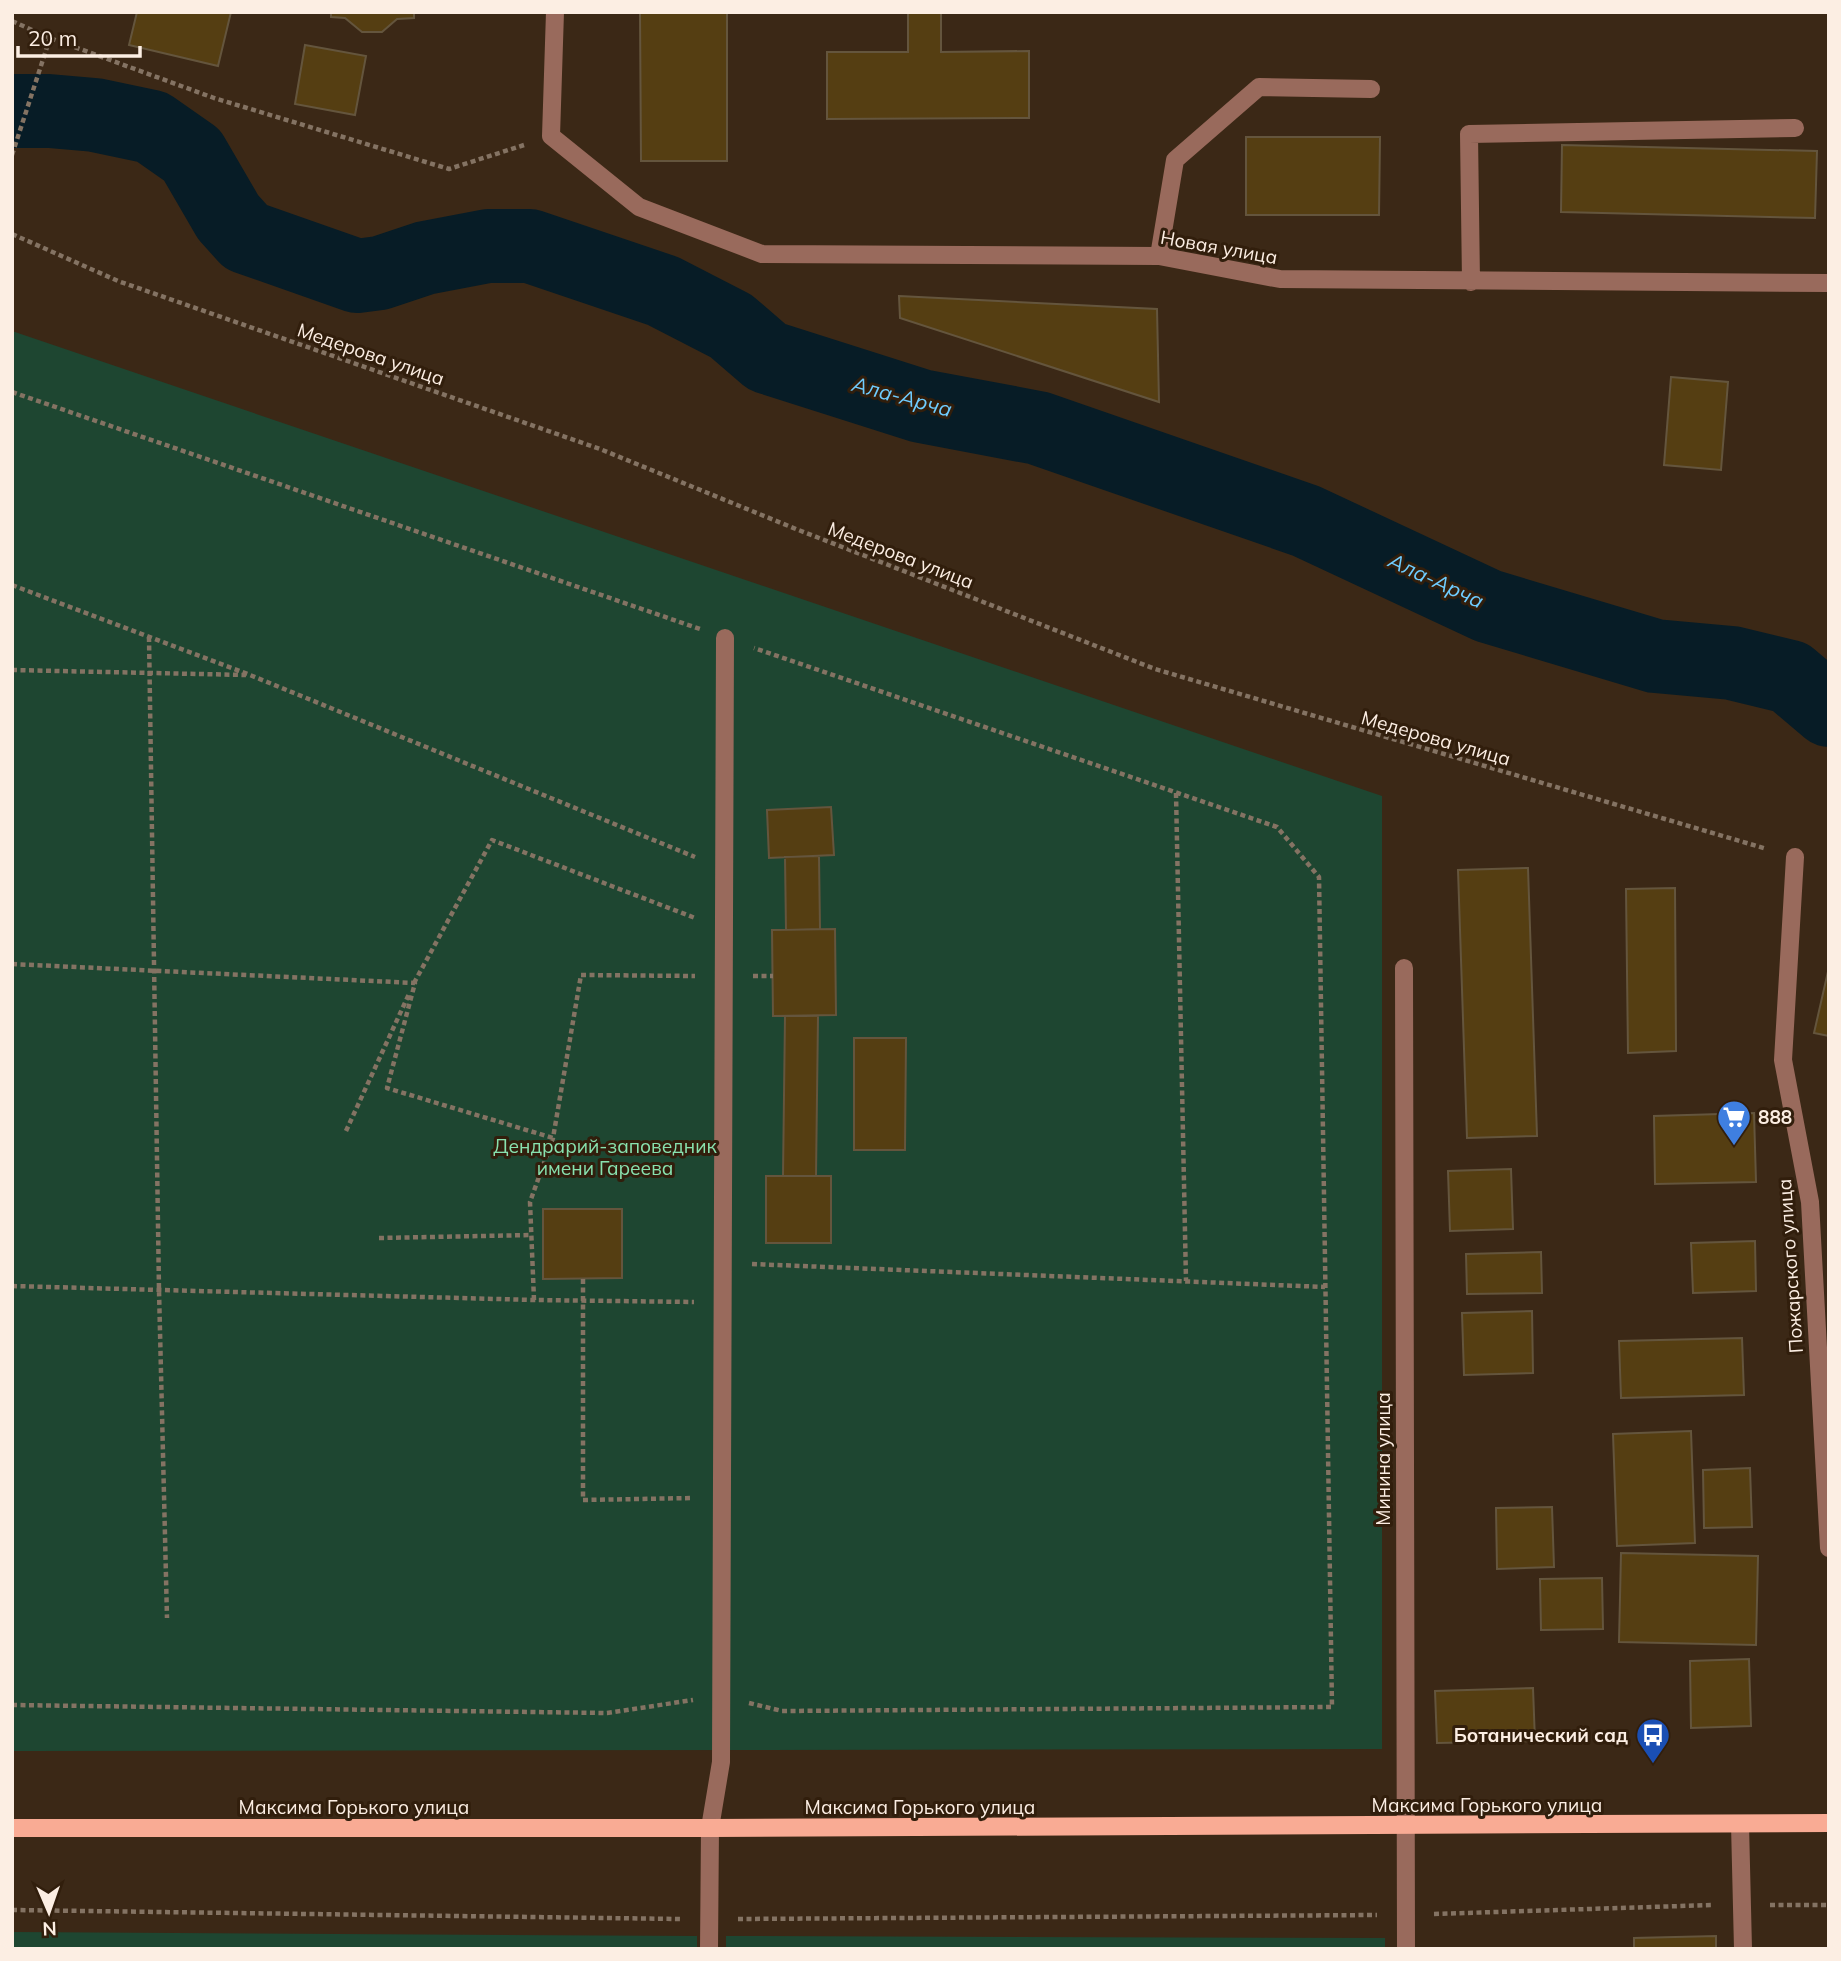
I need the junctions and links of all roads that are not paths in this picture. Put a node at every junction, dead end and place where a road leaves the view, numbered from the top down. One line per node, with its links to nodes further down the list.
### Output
1 (555, 12): 4 (street, Новая улица)
2 (1371, 89): 4 (street)
3 (1795, 128): 5 (street)
4 (1159, 256): 5 (street, Новая улица)
5 (1471, 282): 6 (street, Новая улица)
6 (1829, 283)
7 (725, 638): 16 (street)
8 (1795, 857): 10 (street, Пожарского улица)
9 (1404, 968): 14 (street, Минина улица)
10 (1822, 1278): 11 (street, Пожарского улица)
11 (1829, 1548)
12 (1740, 1824): 13 (main road, Максима Горького улица); 14 (main road, Максима Горького улица); 19 (street)
13 (1829, 1824)
14 (1405, 1826): 16 (main road, Максима Горького улица); 18 (street, Минина улица)
15 (12, 1828): 16 (main road, Максима Горького улица)
16 (710, 1829): 17 (street)
17 (709, 1949)
18 (1406, 1949)
19 (1743, 1949)

